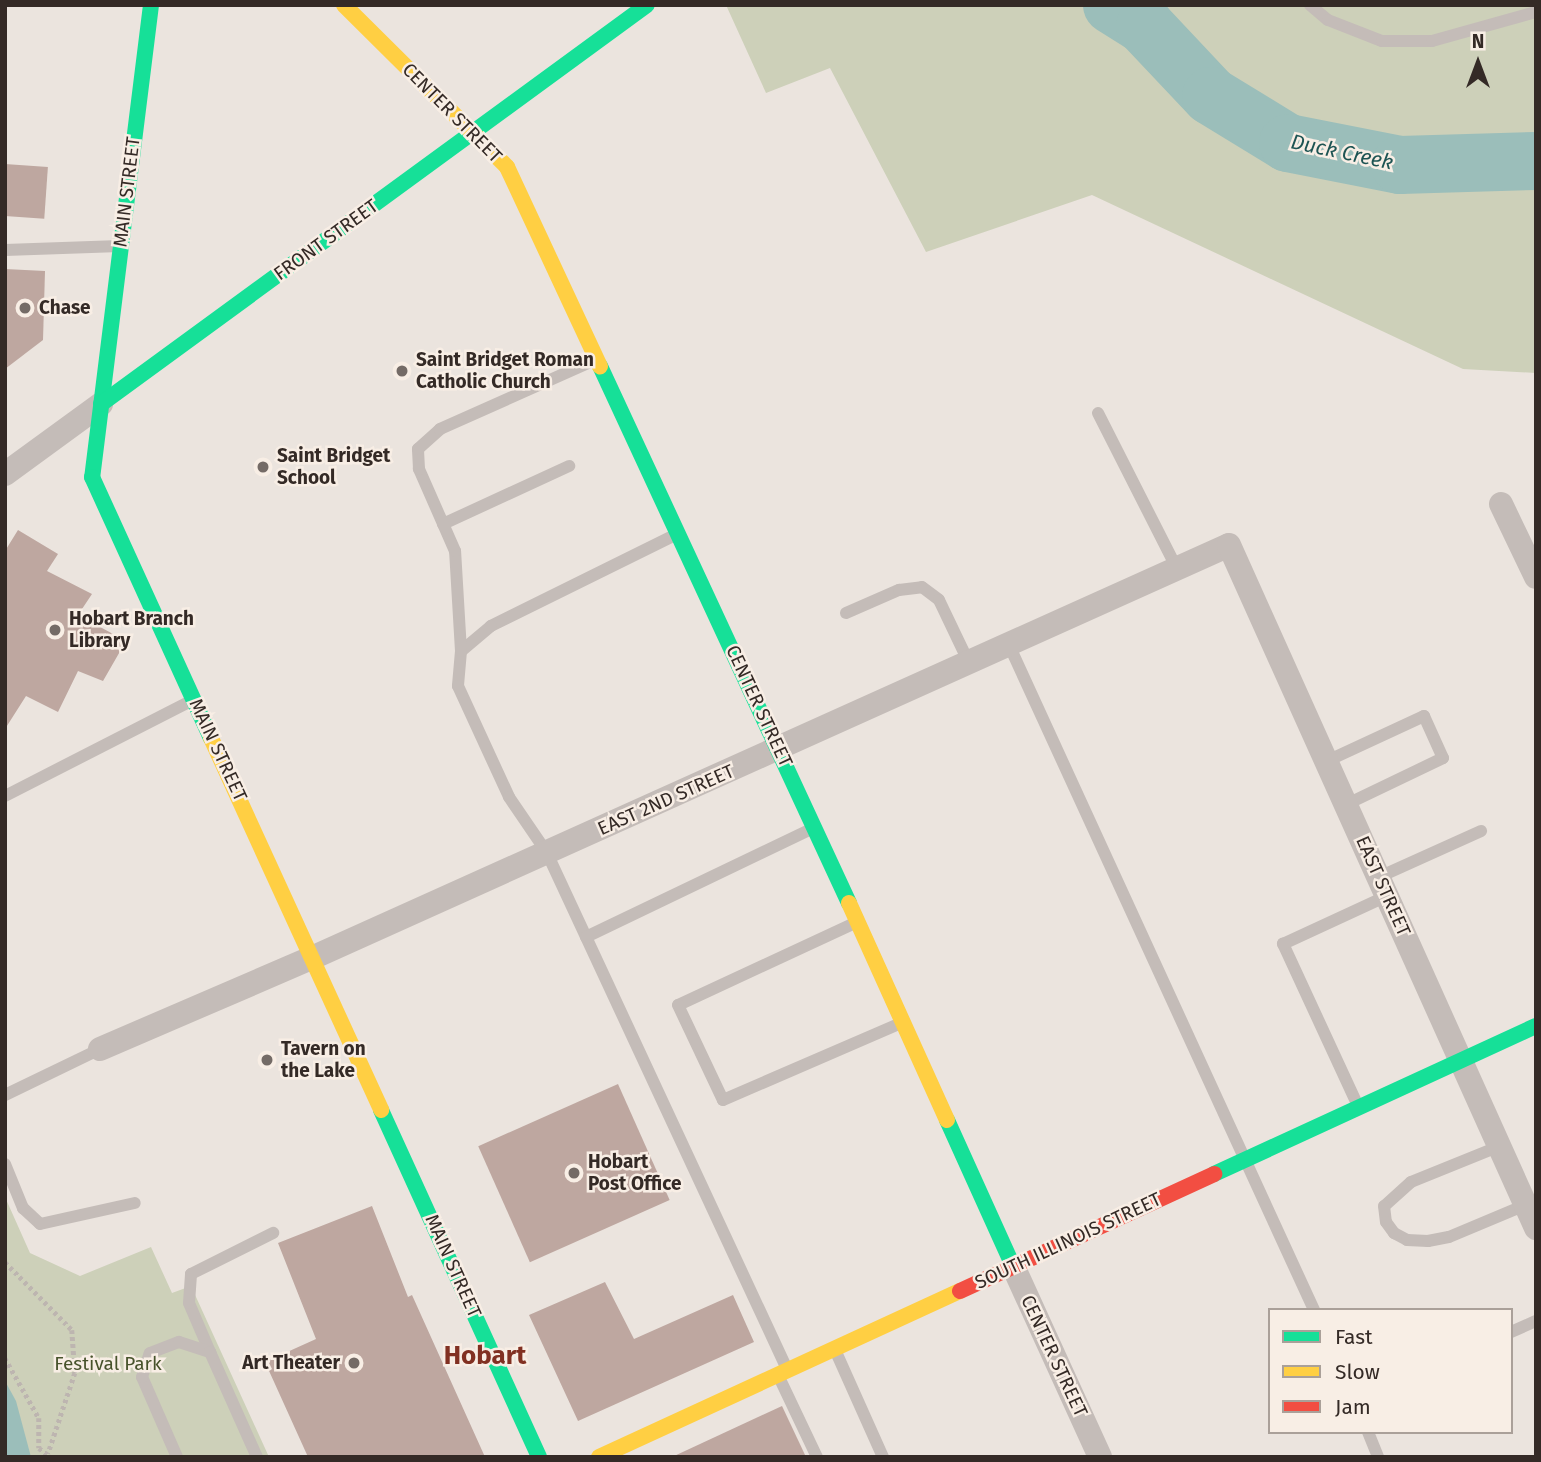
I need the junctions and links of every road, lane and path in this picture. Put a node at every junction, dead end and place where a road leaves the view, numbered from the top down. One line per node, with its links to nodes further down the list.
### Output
1 (151, 5): 7 (street, MAIN STREET)
2 (344, 5): 6 (street, CENTER STREET)
3 (647, 5): 6 (street, FRONT STREET)
4 (1310, 5): 5 (lane)
5 (1536, 12)
6 (472, 132): 9 (street, CENTER STREET); 10 (street, FRONT STREET)
7 (120, 246): 8 (lane); 10 (street, MAIN STREET)
8 (5, 250)
9 (597, 359): 15 (lane); 16 (street, CENTER STREET)
10 (101, 404): 13 (street, FRONT STREET); 24 (street, MAIN STREET)
11 (1098, 413): 18 (lane)
12 (569, 466): 15 (lane)
13 (5, 474)
14 (1501, 504): 19 (street)
15 (443, 524): 22 (lane)
16 (678, 533): 22 (lane); 25 (street, CENTER STREET)
17 (1229, 545): 18 (street, EAST 2ND STREET); 26 (street, EAST STREET)
18 (1177, 569): 21 (street, EAST 2ND STREET)
19 (1536, 577)
20 (846, 612): 23 (lane)
21 (1009, 645): 23 (street, EAST 2ND STREET); 43 (lane)
22 (461, 651): 31 (lane)
23 (969, 663): 25 (street, EAST 2ND STREET)
24 (194, 699): 27 (lane); 35 (street, MAIN STREET)
25 (779, 749): 29 (street, CENTER STREET); 31 (street, EAST 2ND STREET)
26 (1327, 761): 28 (street, EAST STREET); 28 (lane)
27 (5, 796)
28 (1347, 804): 32 (street, EAST STREET)
29 (814, 828): 33 (street, CENTER STREET); 34 (lane)
30 (1481, 831): 32 (lane)
31 (547, 853): 34 (lane); 35 (street, EAST 2ND STREET)
32 (1383, 887): 39 (street, EAST STREET); 41 (lane)
33 (857, 922): 36 (street, CENTER STREET); 36 (lane)
34 (586, 937): 57 (lane)
35 (313, 957): 38 (street, EAST 2ND STREET); 62 (street, MAIN STREET)
36 (902, 1022): 50 (street, CENTER STREET)
37 (1536, 1026): 39 (street, SOUTH ILLINOIS STREET)
38 (100, 1048): 40 (lane)
39 (1461, 1060): 41 (street, SOUTH ILLINOIS STREET); 42 (street, EAST STREET)
40 (5, 1095)
41 (1358, 1108): 43 (street, SOUTH ILLINOIS STREET)
42 (1500, 1146): 46 (street, EAST STREET); 46 (lane)
43 (1247, 1159): 50 (street, SOUTH ILLINOIS STREET); 51 (lane)
44 (5, 1164): 45 (lane)
45 (135, 1203)
46 (1525, 1205): 47 (street, EAST STREET)
47 (1536, 1227)
48 (274, 1233): 55 (lane)
49 (5, 1262): 59 (path)
50 (1013, 1266): 54 (street, SOUTH ILLINOIS STREET); 66 (street, CENTER STREET)
51 (1313, 1308)
52 (1536, 1321): 53 (lane)
53 (1513, 1331)
54 (834, 1349): 57 (street, SOUTH ILLINOIS STREET); 65 (lane)
55 (210, 1352): 60 (lane); 61 (lane)
56 (5, 1358): 59 (path)
57 (783, 1373): 63 (street, SOUTH ILLINOIS STREET); 64 (lane)
58 (1369, 1434): 67 (lane)
59 (50, 1455)
60 (177, 1457)
61 (257, 1457)
62 (539, 1457)
63 (599, 1457)
64 (817, 1457)
65 (883, 1457)
66 (1100, 1457)
67 (1378, 1457)

